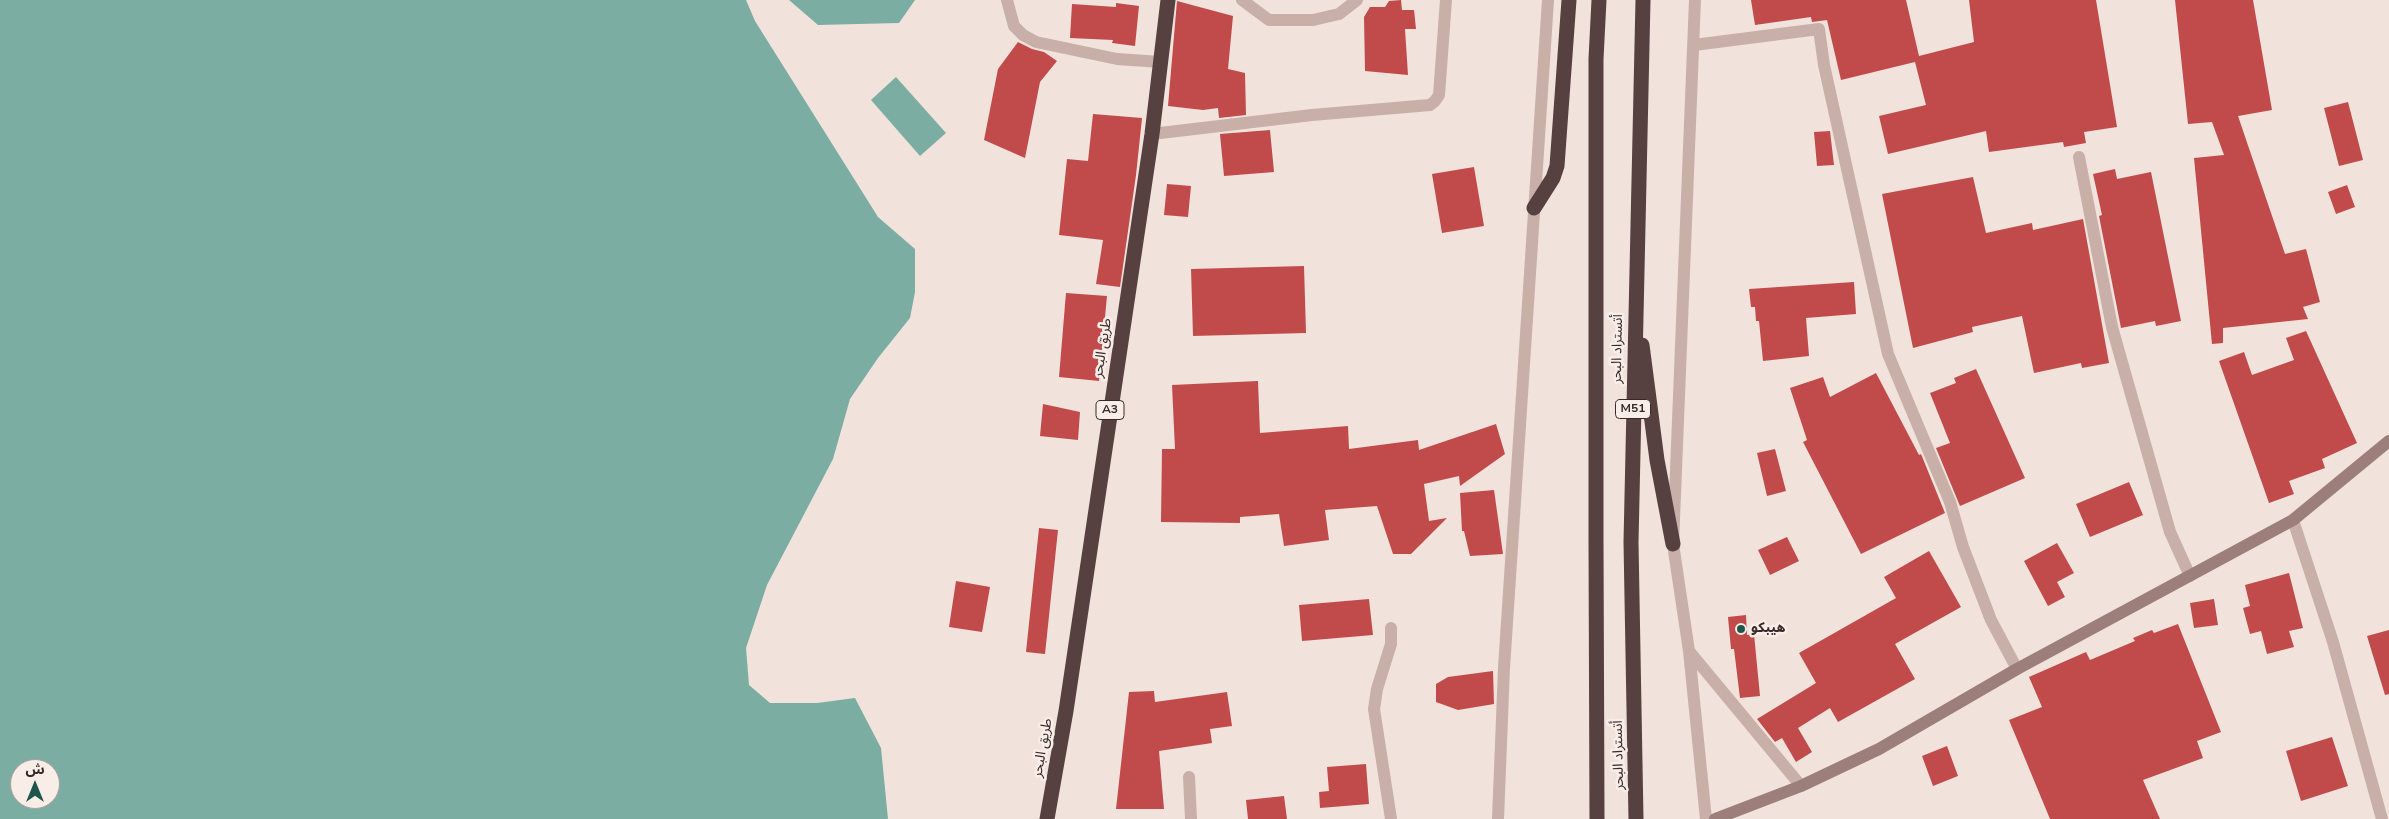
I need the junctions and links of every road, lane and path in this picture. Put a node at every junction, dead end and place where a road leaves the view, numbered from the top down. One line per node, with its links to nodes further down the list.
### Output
1 (1006, 0): 12 (street)
2 (1168, 0): 12 (highway, طريق البحر / A3)
3 (1242, 0): 4 (street)
4 (1357, 0)
5 (1446, 0): 13 (street)
6 (1548, 0): 15 (street)
7 (1569, 0): 15 (highway)
8 (1599, 0): 30 (highway, أتستراد البحر / M51)
9 (1643, 0): 16 (highway, أتستراد البحر / M51)
10 (1694, 0): 11 (street)
11 (1694, 45): 19 (street); 23 (street)
12 (1161, 62): 13 (highway, طريق البحر / A3)
13 (1152, 134): 26 (highway, طريق البحر / A3)
14 (2079, 157): 20 (street)
15 (1534, 208): 29 (street)
16 (1635, 295): 19 (highway); 31 (highway, أتستراد البحر / M51)
17 (2389, 441): 18 (main road)
18 (2293, 520): 20 (main road); 34 (street)
19 (1673, 544): 22 (street)
20 (2190, 576): 23 (main road)
21 (1391, 628): 28 (street)
22 (1689, 651): 25 (street); 32 (street)
23 (2017, 669): 25 (main road)
24 (1189, 777): 27 (street)
25 (1801, 786): 33 (main road)
26 (1047, 819)
27 (1191, 819)
28 (1391, 819)
29 (1498, 819)
30 (1598, 819)
31 (1636, 819)
32 (1706, 819)
33 (1715, 819)
34 (2382, 819)

